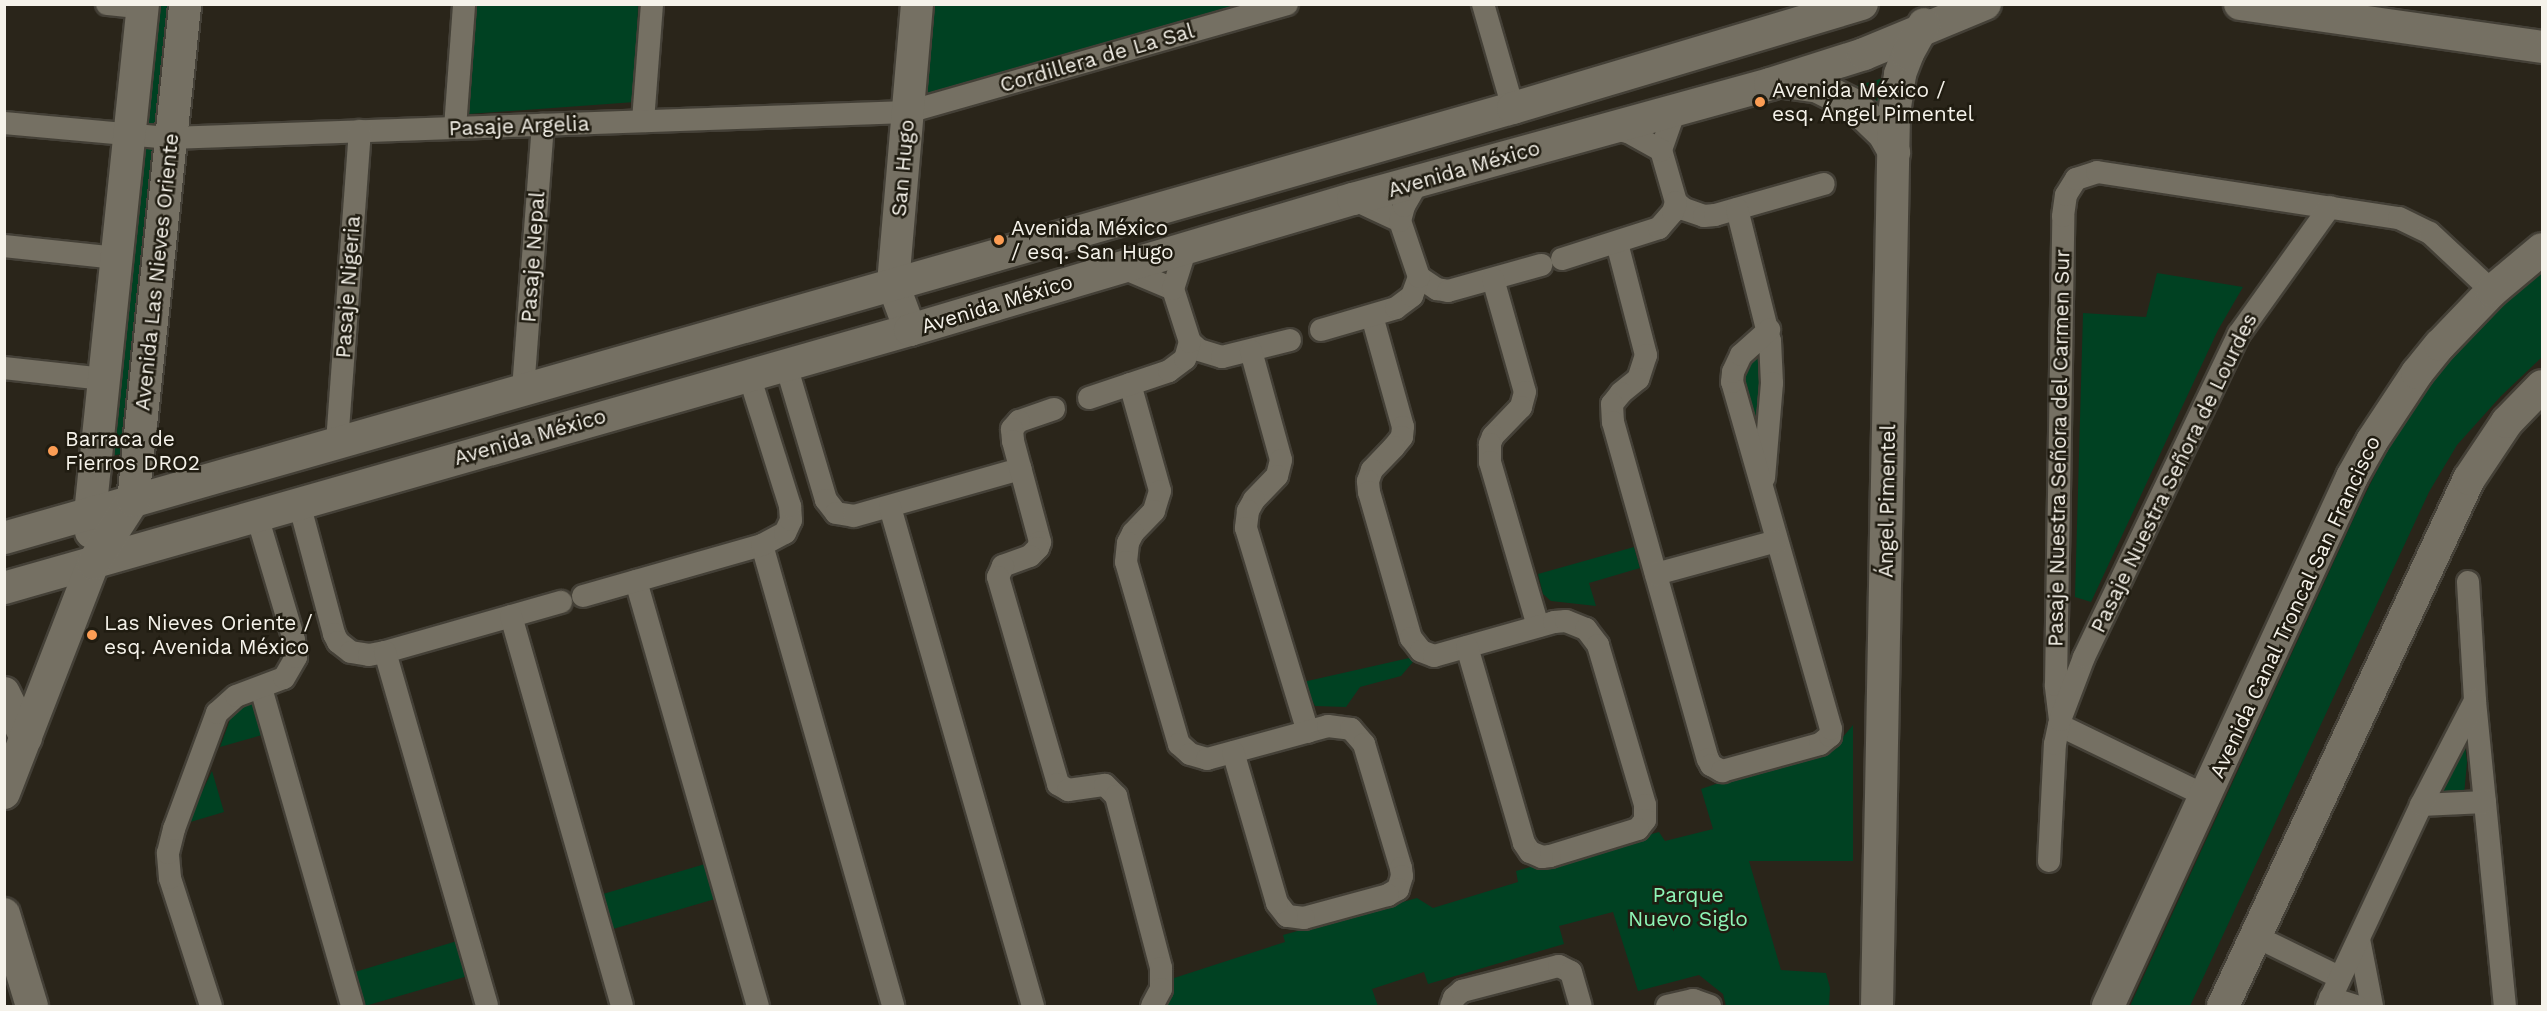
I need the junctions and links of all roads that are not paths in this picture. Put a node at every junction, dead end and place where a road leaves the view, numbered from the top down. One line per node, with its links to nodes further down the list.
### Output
1 (106, 4): 12 (street)
2 (184, 4): 26 (main road, Avenida Las Nieves Oriente)
3 (464, 4): 22 (street)
4 (652, 4): 19 (street)
5 (917, 4): 18 (main road, San Hugo)
6 (1287, 4): 18 (street, Cordillera de La Sal)
7 (1484, 4): 16 (street)
8 (1862, 4): 16 (main road)
9 (1933, 4): 13 (main road, Ángel Pimentel)
10 (1985, 4): 13 (main road, Avenida México)
11 (2240, 4): 14 (main road)
12 (143, 6): 25 (main road, Avenida Las Nieves Oriente)
13 (1918, 34): 15 (main road, Avenida México); 28 (main road, Ángel Pimentel)
14 (2542, 47)
15 (1777, 81): 17 (main road, Avenida México); 28 (main road)
16 (1513, 108): 44 (main road)
17 (1675, 110): 23 (main road, Avenida México); 27 (street)
18 (908, 112): 19 (street, Pasaje Argelia); 44 (main road, San Hugo)
19 (643, 121): 21 (street, Pasaje Argelia)
20 (4, 123): 25 (street, Pasaje Argelia)
21 (543, 125): 22 (street, Pasaje Argelia); 60 (street, Pasaje Nepal)
22 (455, 128): 24 (street, Pasaje Argelia)
23 (1610, 128): 27 (street); 29 (main road, Avenida México)
24 (360, 131): 26 (street, Pasaje Argelia); 63 (street, Pasaje Nigeria)
25 (129, 136): 26 (street, Pasaje Argelia); 40 (main road, Avenida Las Nieves Oriente)
26 (171, 138): 66 (main road, Avenida Las Nieves Oriente)
27 (1661, 150): 32 (street)
28 (1894, 152): 115 (main road, Ángel Pimentel)
29 (1418, 182): 31 (main road, Avenida México); 35 (street)
30 (1824, 184): 34 (street)
31 (1353, 200): 35 (street); 38 (main road, Avenida México)
32 (1676, 202): 34 (street); 36 (street)
33 (2330, 207): 46 (street); 88 (street, Pasaje Nuestra Señora de Lourdes); 88 (street, Pasaje Nuestra Señora del Carmen Sur)
34 (1737, 209): 50 (street)
35 (1400, 220): 42 (street)
36 (1617, 243): 43 (street); 75 (street)
37 (4, 246): 40 (street)
38 (1186, 248): 41 (main road, Avenida México); 45 (street)
39 (2542, 249): 46 (main road, Avenida Canal Troncal San Francisco)
40 (117, 258): 57 (main road, Avenida Las Nieves Oriente)
41 (1121, 267): 45 (street); 48 (main road, Avenida México)
42 (1419, 277): 43 (street); 47 (street)
43 (1493, 279): 82 (street)
44 (893, 284): 48 (main road, San Hugo); 60 (main road)
45 (1173, 288): 52 (street)
46 (2492, 291): 93 (main road, Avenida Canal Troncal San Francisco)
47 (1372, 316): 49 (street); 83 (street)
48 (910, 330): 54 (main road, Avenida México)
49 (1321, 330)
50 (1769, 330): 65 (street); 65 (street)
51 (1290, 339): 53 (street)
52 (1190, 342): 53 (street); 58 (street)
53 (1251, 351): 89 (street)
54 (786, 364): 56 (main road, Avenida México); 68 (street)
55 (4, 369): 57 (street)
56 (749, 375): 67 (main road, Avenida México); 73 (street)
57 (104, 379): 69 (main road, Avenida Las Nieves Oriente)
58 (1130, 384): 61 (street); 91 (street)
59 (2542, 386): 98 (main road)
60 (523, 390): 63 (main road)
61 (1089, 398)
62 (1054, 409): 64 (street)
63 (337, 443): 66 (main road)
64 (1020, 469): 68 (street); 110 (street)
65 (1763, 491): 72 (street)
66 (133, 501): 69 (main road); 74 (main road, Avenida Las Nieves Oriente)
67 (299, 503): 70 (main road, Avenida México); 84 (street)
68 (890, 507): 109 (street)
69 (90, 514): 71 (main road); 74 (main road, Avenida Las Nieves Oriente)
70 (257, 516): 74 (main road, Avenida México); 85 (street)
71 (4, 538)
72 (1777, 541): 75 (street); 75 (street)
73 (762, 545): 76 (street); 108 (street)
74 (93, 563): 78 (main road, Avenida México); 90 (main road, Avenida Las Nieves Oriente)
75 (1656, 574)
76 (636, 581): 79 (street); 107 (street)
77 (2468, 582): 87 (street)
78 (4, 588)
79 (583, 597)
80 (561, 602): 81 (street)
81 (511, 616): 84 (street); 106 (street)
82 (1538, 626): 83 (street); 83 (street)
83 (1467, 646)
84 (385, 652): 105 (street)
85 (261, 688): 103 (street); 104 (street)
86 (4, 693): 90 (main road)
87 (2475, 701): 94 (street); 95 (street)
88 (2060, 722): 93 (street); 96 (street)
89 (1308, 732): 91 (street); 91 (street)
90 (26, 738): 92 (main road, Avenida Las Nieves Oriente)
91 (1233, 752)
92 (4, 793)
93 (2206, 796): 116 (main road, Avenida Canal Troncal San Francisco)
94 (2485, 802): 95 (street); 120 (street)
95 (2421, 804): 99 (street)
96 (2049, 861)
97 (4, 914): 102 (main road)
98 (2255, 936): 100 (street); 117 (main road)
99 (2359, 939): 100 (street); 119 (street)
100 (2339, 977): 101 (street)
101 (2328, 1002): 118 (street)
102 (32, 1006)
103 (211, 1006)
104 (352, 1006)
105 (487, 1006)
106 (622, 1006)
107 (758, 1006)
108 (893, 1006)
109 (1033, 1006)
110 (1152, 1006)
111 (1451, 1006): 112 (street)
112 (1581, 1006)
113 (1667, 1006): 114 (street)
114 (1710, 1006)
115 (1877, 1006)
116 (2108, 1006)
117 (2223, 1006)
118 (2357, 1006)
119 (2372, 1006)
120 (2505, 1006)

